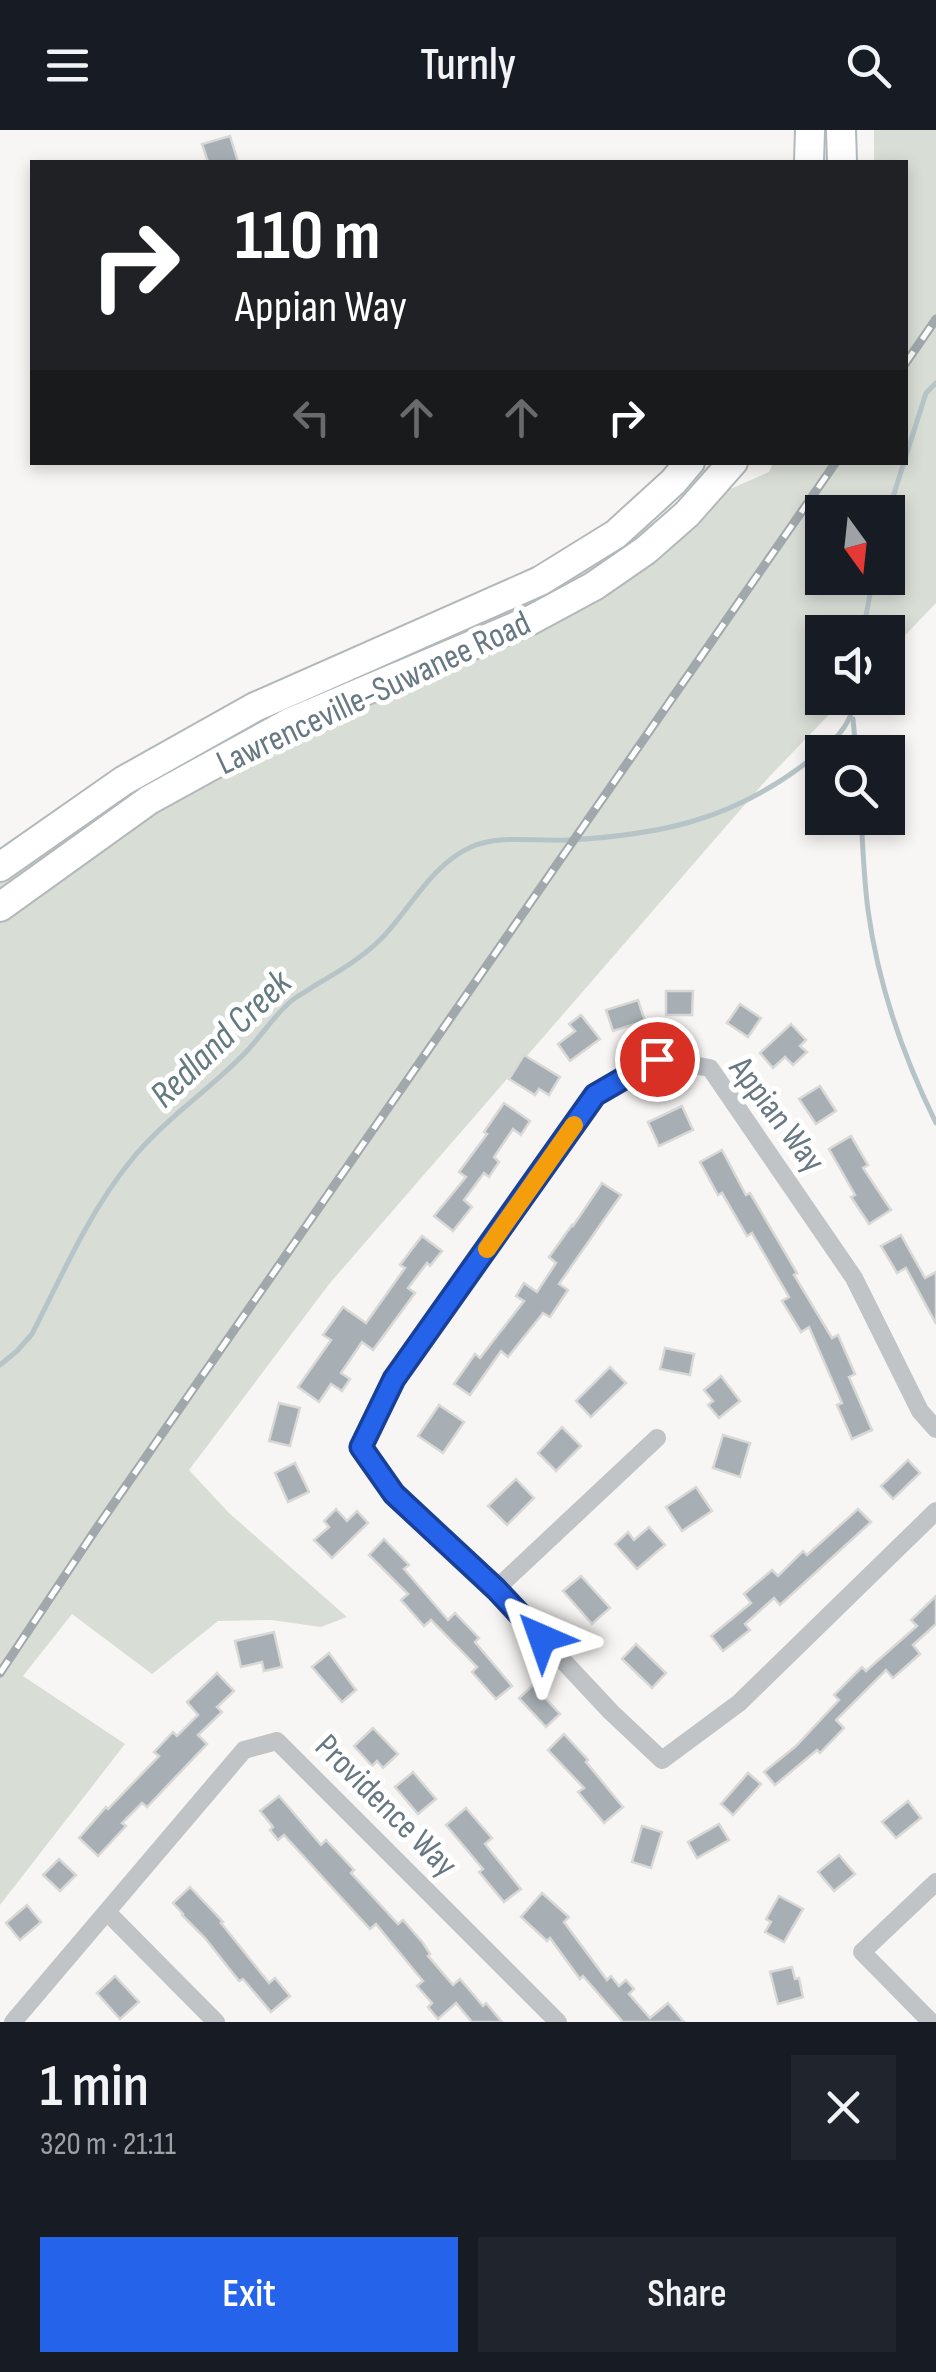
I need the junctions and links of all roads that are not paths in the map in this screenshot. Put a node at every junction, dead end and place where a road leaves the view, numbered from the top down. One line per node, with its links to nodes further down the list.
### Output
1 (810, 130): 3 (main road)
2 (841, 130): 4 (main road)
3 (810, 160)
4 (842, 160)
5 (687, 465): 7 (main road, Lawrenceville-Suwanee Road)
6 (730, 465): 8 (main road, Lawrenceville-Suwanee Road)
7 (396, 644): 8 (main road); 9 (main road, Lawrenceville-Suwanee Road)
8 (410, 672): 10 (main road, Lawrenceville-Suwanee Road)
9 (0, 867)
10 (3, 898)
11 (936, 1429): 14 (street, Appian Way)
12 (657, 1438): 14 (street)
13 (936, 1511): 14 (street, Appian Way)
14 (496, 1589)
15 (936, 1882): 20 (street)
16 (108, 1912): 17 (street, Providence Way); 18 (street); 19 (street, Providence Way)
17 (13, 2022)
18 (216, 2022)
19 (558, 2022)
20 (930, 2022)

